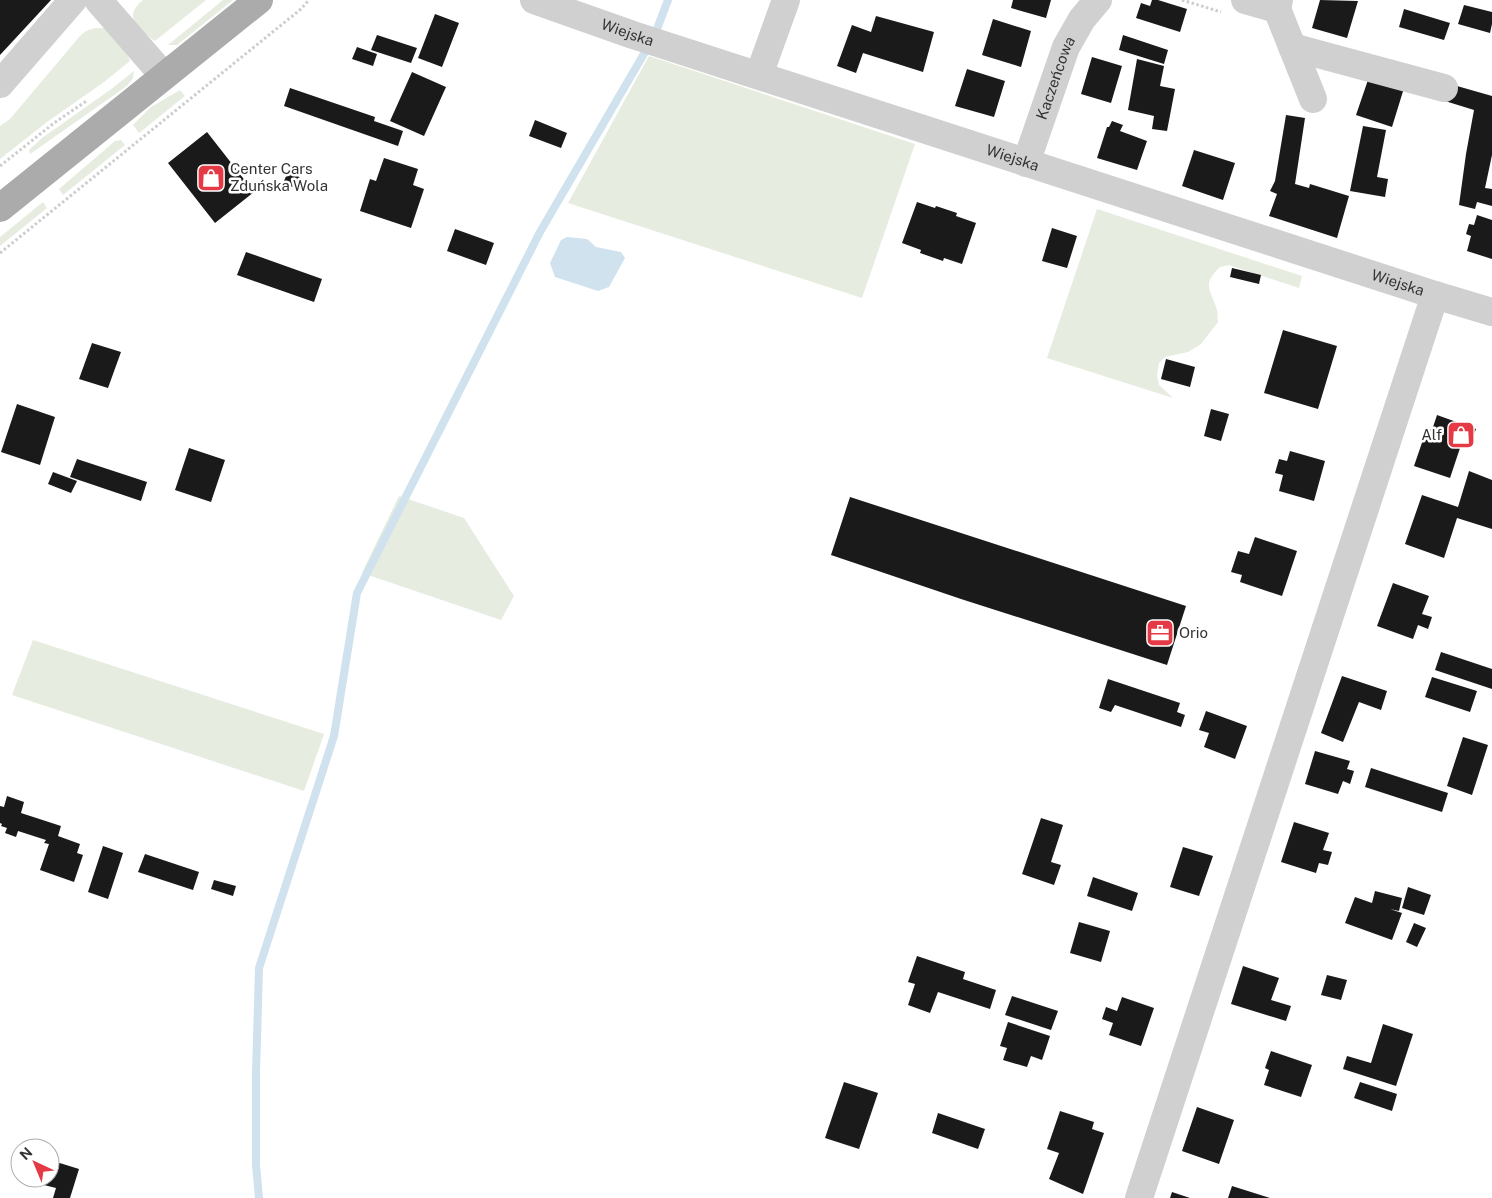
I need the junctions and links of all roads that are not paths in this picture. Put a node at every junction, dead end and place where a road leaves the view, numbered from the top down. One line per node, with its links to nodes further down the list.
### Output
1 (73, 0): 12 (street)
2 (98, 0): 11 (street)
3 (259, 0): 11 (main road)
4 (534, 0): 10 (street, Wiejska)
5 (786, 0): 10 (street)
6 (1098, 0): 15 (street, Kaczeńcowa)
7 (1245, 0): 8 (street)
8 (1278, 5): 9 (street)
9 (1292, 47): 13 (street); 14 (street)
10 (759, 75): 15 (street, Wiejska)
11 (164, 76): 16 (main road)
12 (0, 84)
13 (1444, 88)
14 (1313, 99)
15 (1026, 163): 17 (street, Wiejska)
16 (0, 208)
17 (1435, 295): 18 (street, Wiejska); 19 (street)
18 (1492, 312)
19 (1139, 1198)

